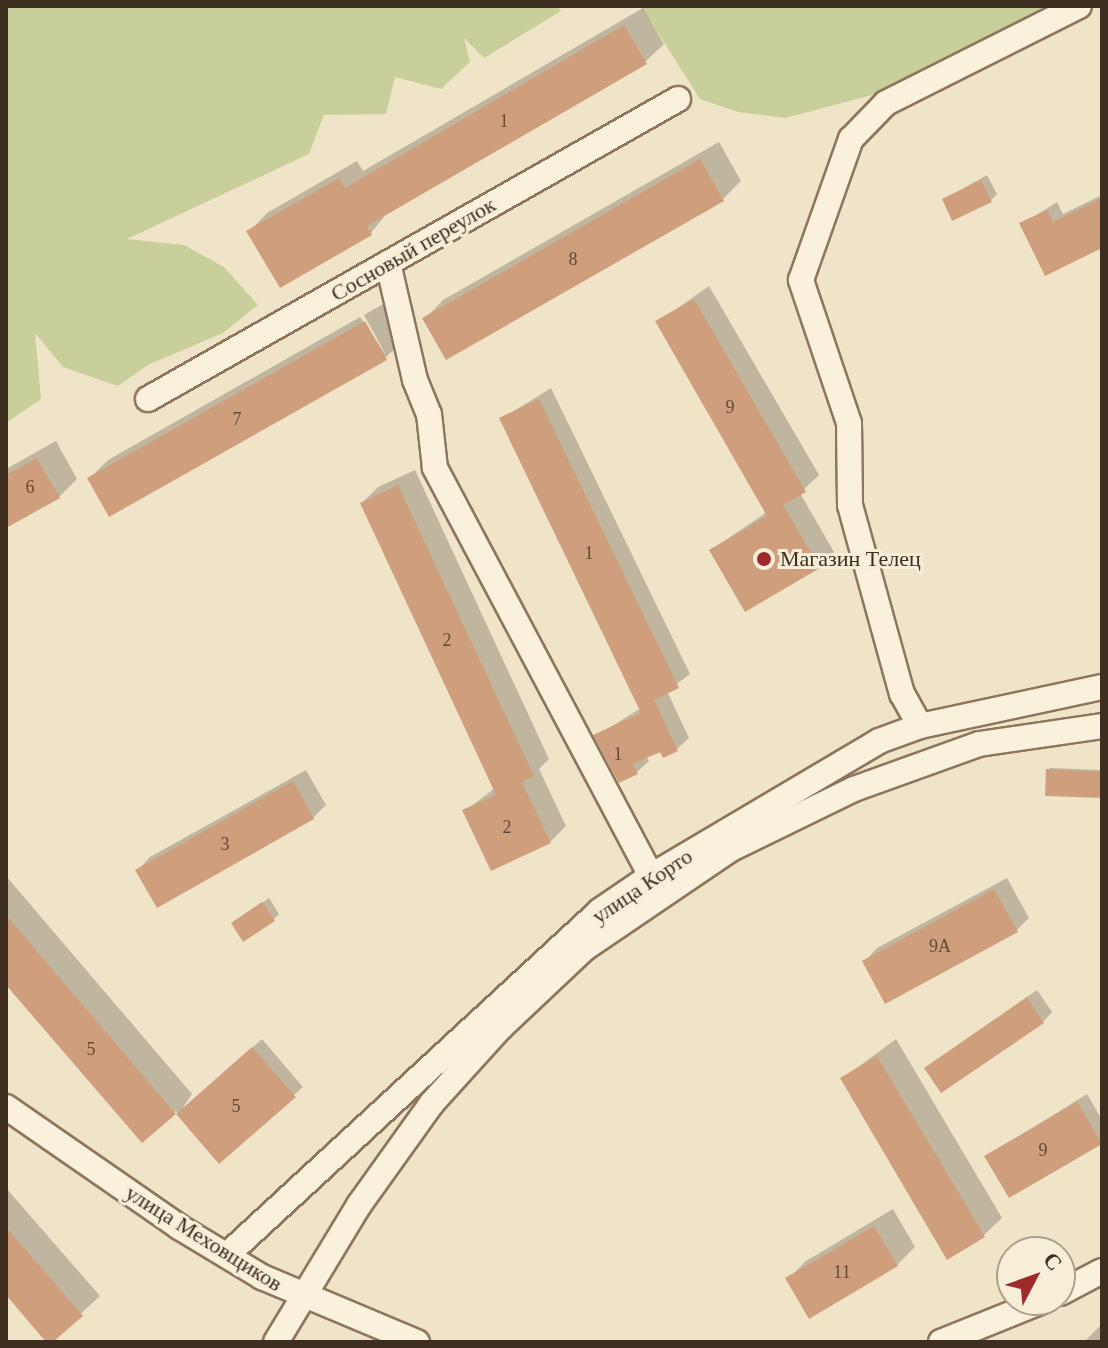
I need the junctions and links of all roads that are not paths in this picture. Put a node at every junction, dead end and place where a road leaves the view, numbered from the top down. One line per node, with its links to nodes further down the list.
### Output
1 (1079, 6): 6 (street)
2 (678, 99): 3 (street, Сосновый переулок)
3 (388, 263): 4 (street, Сосновый переулок); 8 (street)
4 (148, 399)
5 (1102, 687): 6 (street, улица Корто)
6 (920, 726): 8 (street, улица Корто)
7 (1102, 726): 13 (street)
8 (651, 876): 10 (street, улица Корто)
9 (6, 1107): 10 (street, улица Меховщиков)
10 (227, 1255): 13 (street, улица Меховщиков)
11 (1102, 1271): 12 (street)
12 (1076, 1285)
13 (301, 1297): 15 (street); 16 (street, улица Меховщиков)
14 (1005, 1316): 17 (street)
15 (276, 1342)
16 (417, 1342)
17 (941, 1342)

